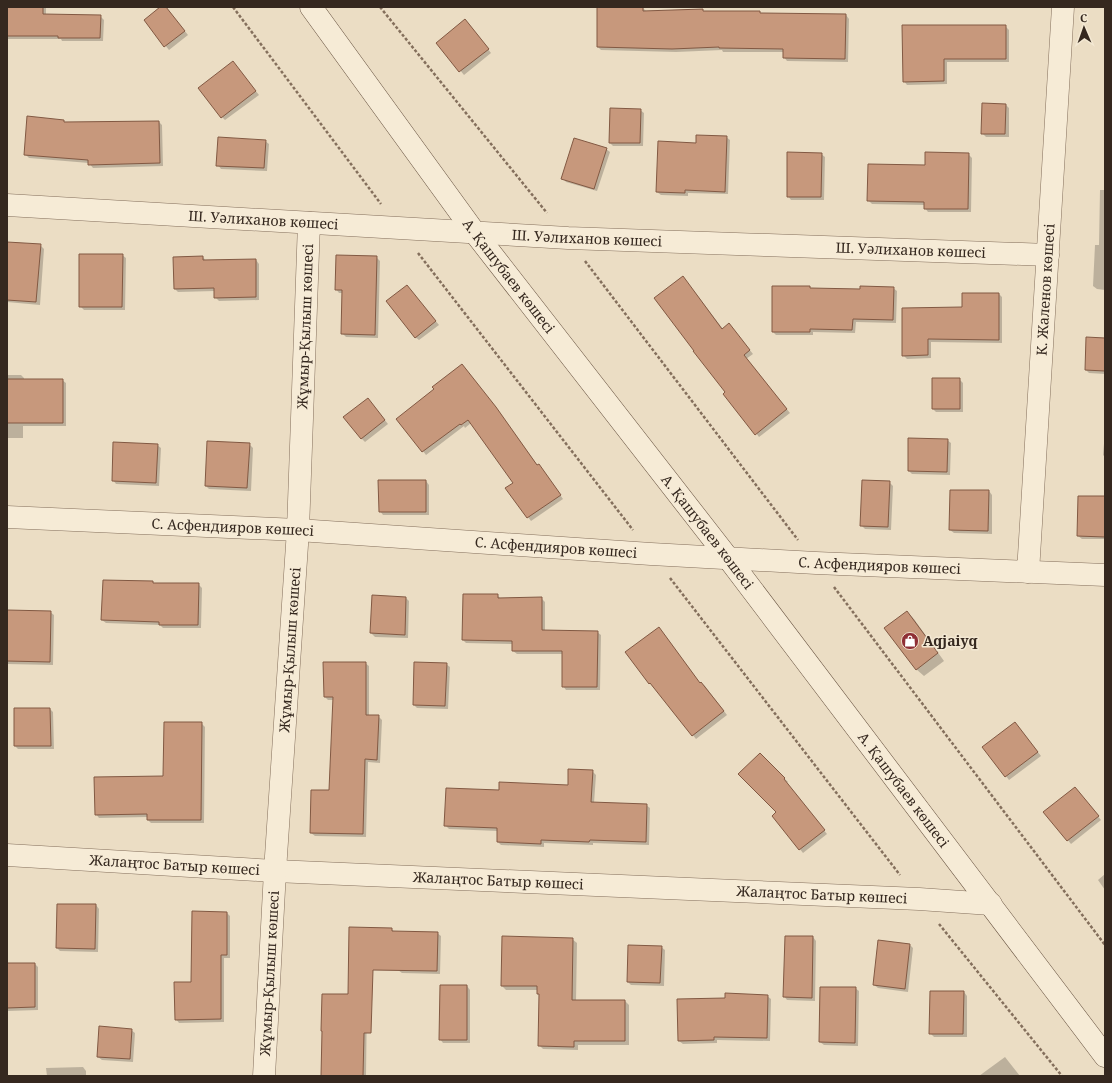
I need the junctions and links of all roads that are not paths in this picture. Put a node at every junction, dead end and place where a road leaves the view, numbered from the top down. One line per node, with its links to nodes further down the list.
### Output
1 (311, 7): 5 (street, А. Қашубаев көшесі)
2 (1063, 7): 6 (street, К. Жаленов көшесі)
3 (7, 205): 4 (street, Ш. Уәлиханов көшесі)
4 (309, 223): 5 (street, Ш. Уәлиханов көшесі); 8 (street, Жұмыр-Қылыш көшесі)
5 (475, 233): 6 (street, Ш. Уәлиханов көшесі); 9 (street, А. Қашубаев көшесі)
6 (1048, 255): 10 (street, К. Жаленов көшесі)
7 (7, 517): 8 (street, С. Асфендияров көшесі)
8 (298, 530): 9 (street, С. Асфендияров көшесі); 13 (street, Жұмыр-Қылыш көшесі)
9 (728, 558): 10 (street, С. Асфендияров көшесі); 14 (street, А. Қашубаев көшесі)
10 (1028, 572): 11 (street, С. Асфендияров көшесі)
11 (1105, 575)
12 (7, 855): 13 (street, Жалаңтос Батыр көшесі)
13 (275, 871): 14 (street, Жалаңтос Батыр көшесі); 16 (street, Жұмыр-Қылыш көшесі)
14 (990, 904): 15 (street, А. Қашубаев көшесі)
15 (1105, 1056)
16 (264, 1076)

